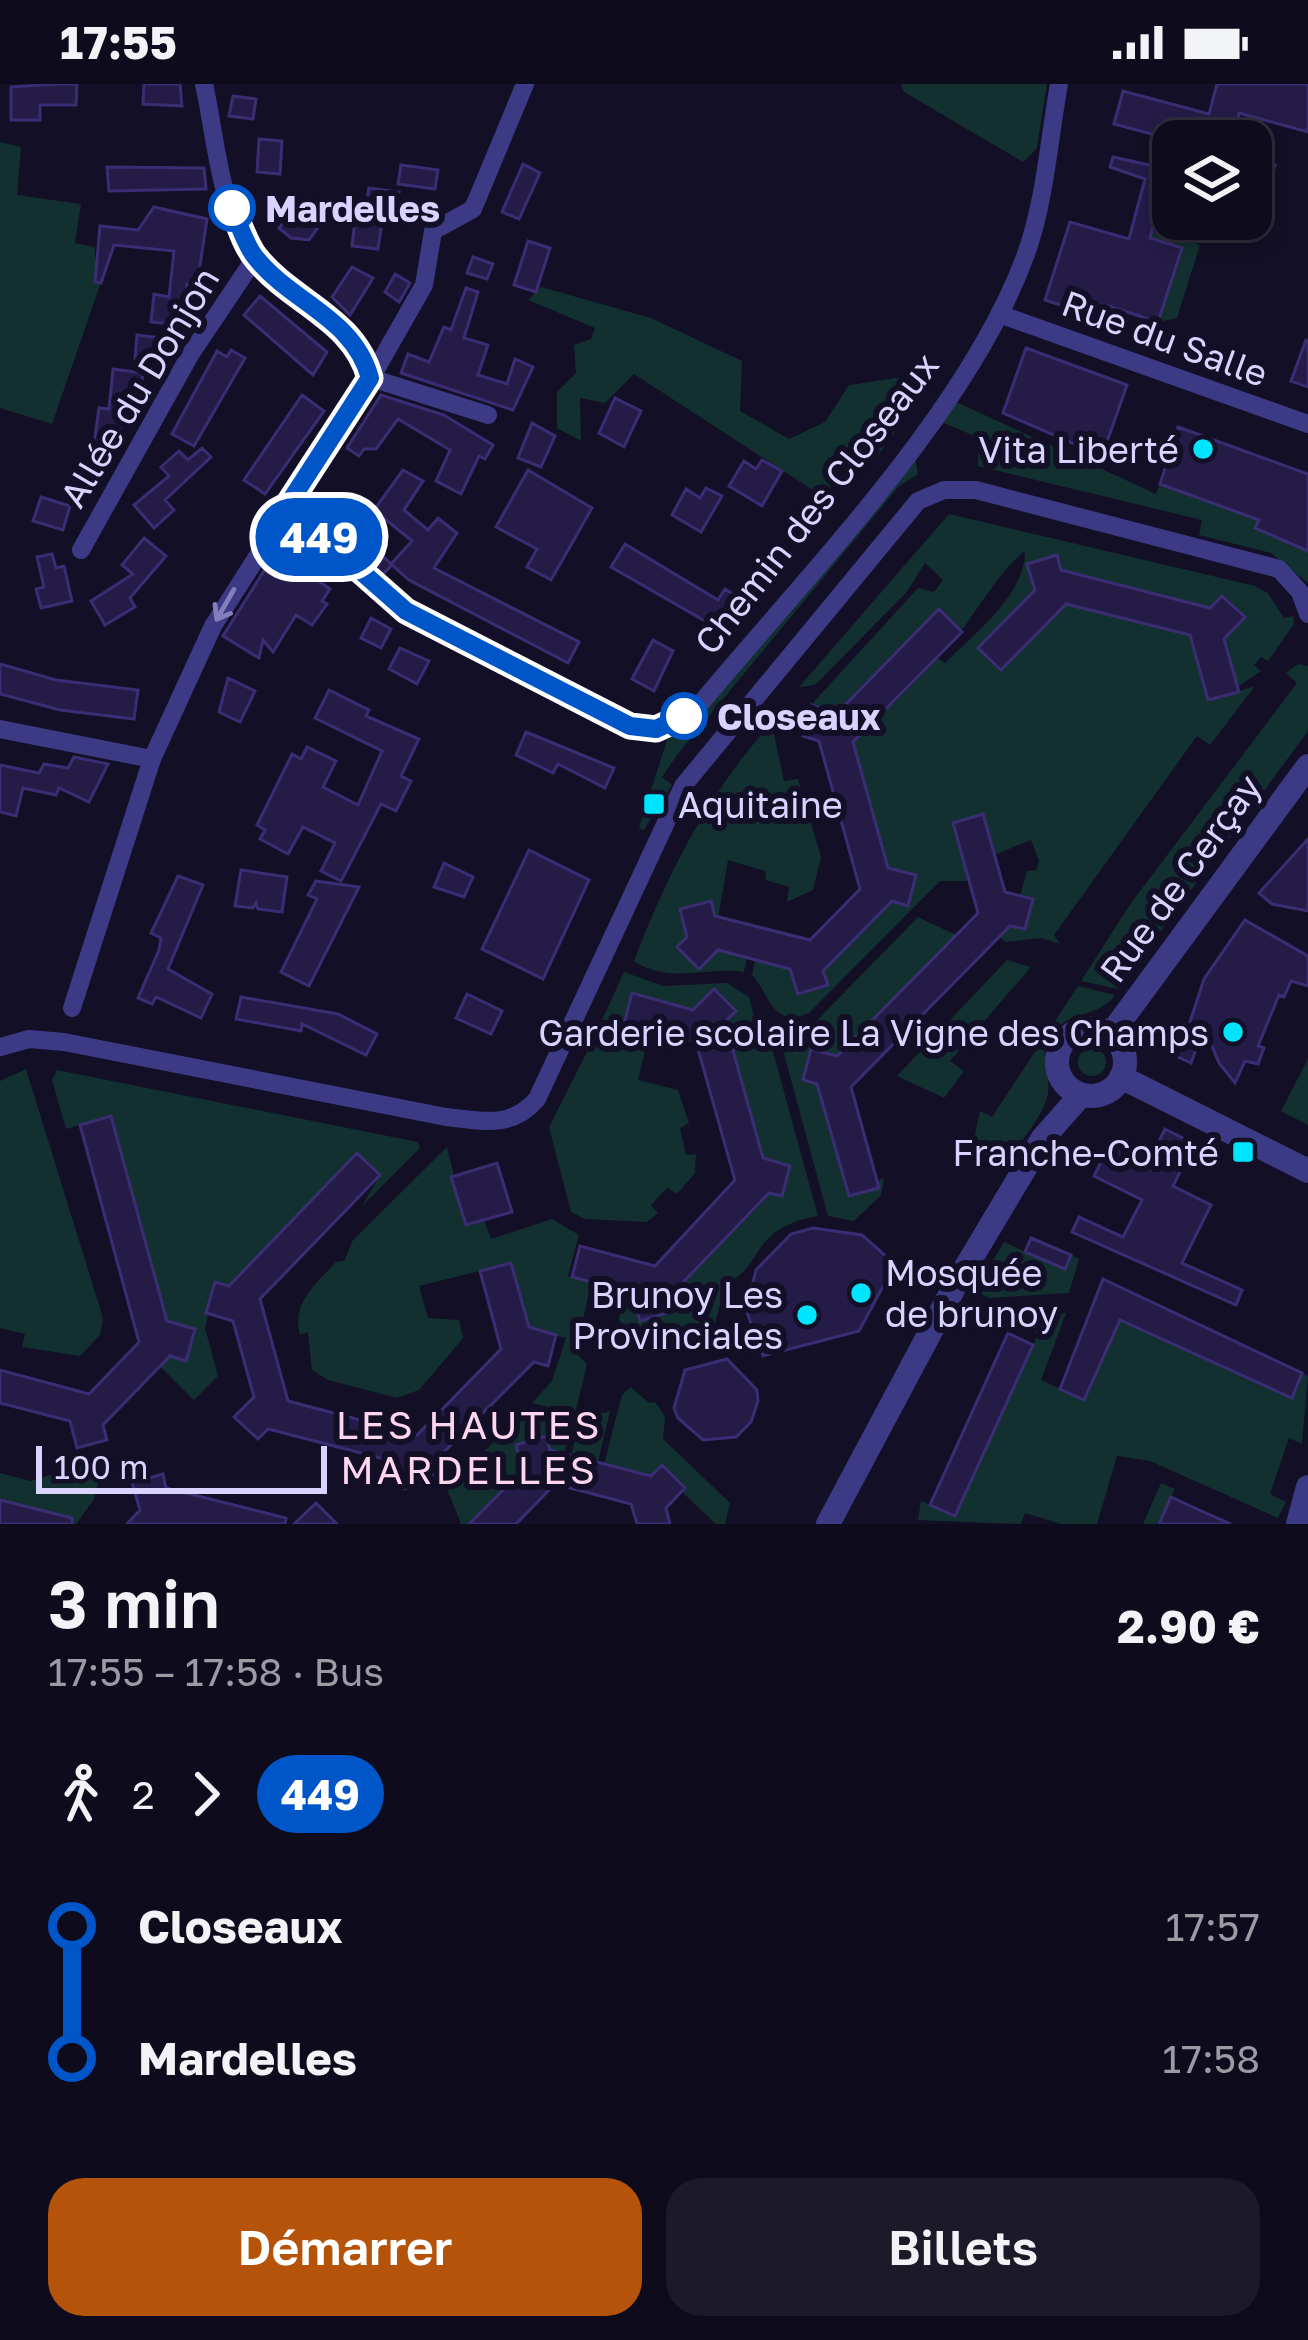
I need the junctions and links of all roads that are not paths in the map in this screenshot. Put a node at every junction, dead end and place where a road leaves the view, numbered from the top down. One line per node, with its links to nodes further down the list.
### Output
1 (204, 84): 4 (street)
2 (525, 84): 6 (street)
3 (1059, 84): 5 (street, Chemin des Closeaux)
4 (256, 258): 6 (street); 10 (street, Allée du Donjon)
5 (999, 314): 8 (street, Rue du Salle); 9 (street, Chemin des Closeaux)
6 (370, 378): 7 (street); 9 (street)
7 (488, 416)
8 (1308, 424)
9 (287, 506): 13 (street, one-way to 13)
10 (81, 550)
11 (1308, 614): 17 (street)
12 (0, 729): 13 (street)
13 (152, 759): 15 (street)
14 (1308, 766): 16 (street, Rue de Cerçay)
15 (72, 1008)
16 (1111, 1034): 18 (street); 19 (street)
17 (0, 1047)
18 (1121, 1077): 19 (street); 20 (street)
19 (1074, 1090): 21 (street)
20 (1308, 1172)
21 (858, 1469): 23 (street); 24 (street)
22 (1308, 1487): 25 (street)
23 (828, 1524)
24 (842, 1524)
25 (1298, 1524)

